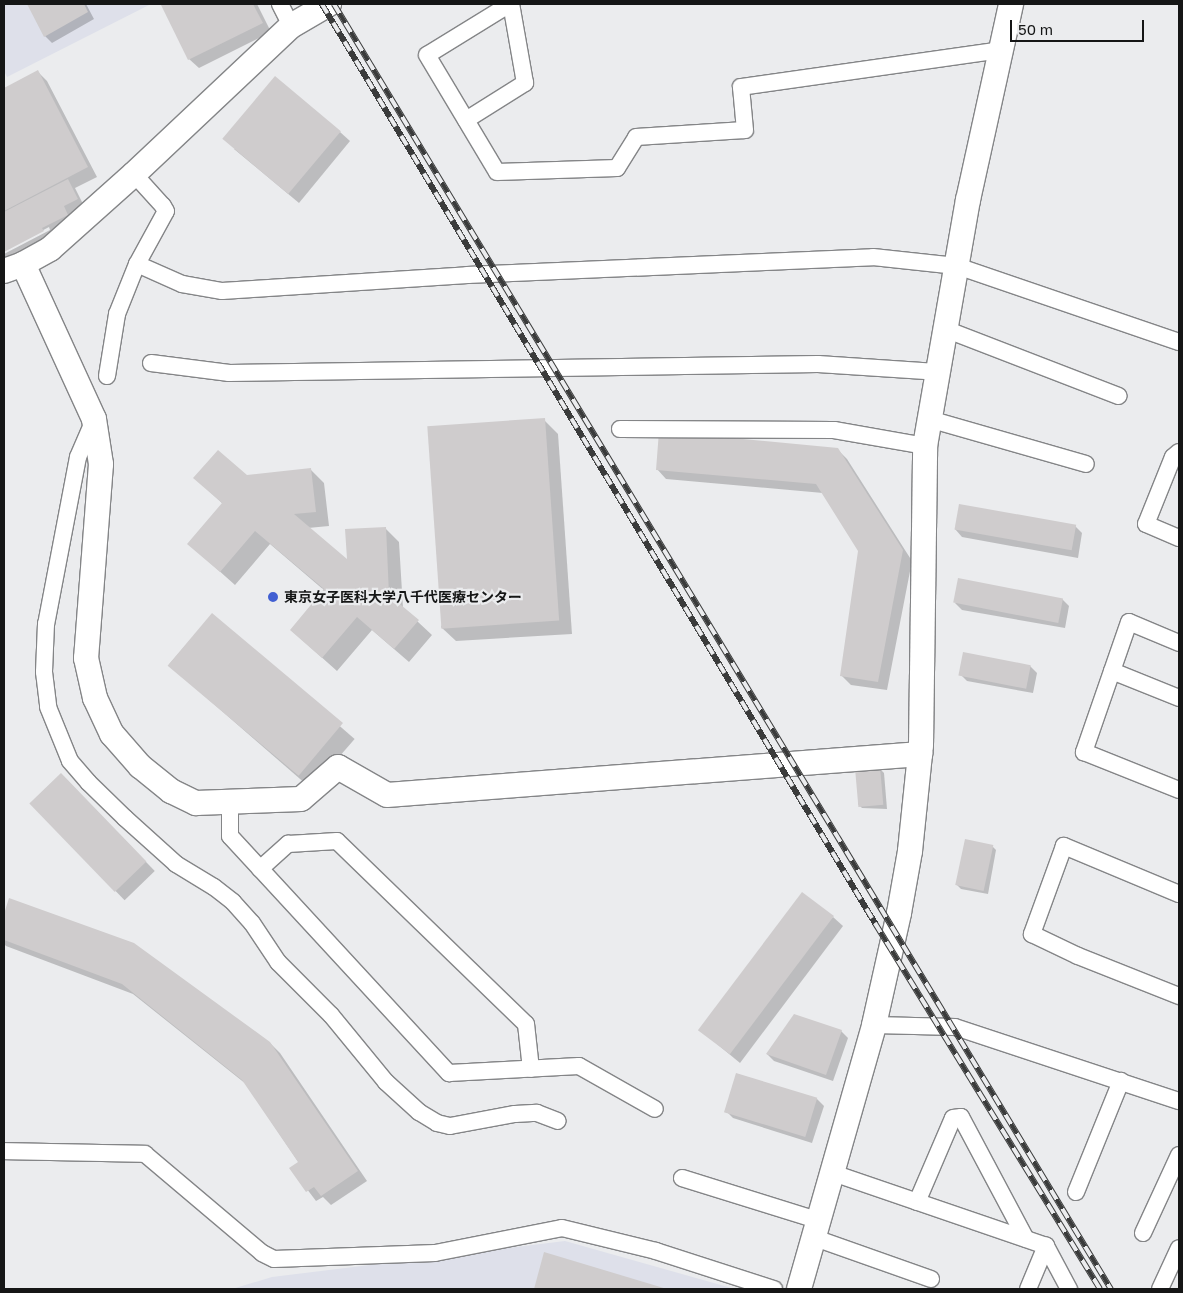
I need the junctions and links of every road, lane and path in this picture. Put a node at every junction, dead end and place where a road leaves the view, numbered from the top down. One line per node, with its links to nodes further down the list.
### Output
1 (280, 4): 5 (street)
2 (329, 4): 5 (street)
3 (511, 4): 7 (street); 7 (street)
4 (1011, 4): 6 (street)
5 (291, 26): 8 (street)
6 (1001, 50): 7 (street); 10 (street)
7 (466, 120)
8 (134, 174): 9 (street); 11 (street)
9 (137, 264): 10 (street); 16 (street)
10 (957, 266): 12 (street); 13 (street)
11 (13, 268): 19 (street)
12 (945, 329): 15 (street); 17 (street)
13 (1179, 342)
14 (150, 364): 15 (street)
15 (937, 372): 18 (street)
16 (107, 376)
17 (1119, 396)
18 (929, 418): 21 (street); 23 (street)
19 (94, 419): 30 (street); 39 (street)
20 (620, 429): 21 (street)
21 (925, 446): 28 (street)
22 (1179, 452): 24 (street)
23 (1086, 464)
24 (1179, 538)
25 (1179, 643): 26 (street)
26 (1112, 671): 27 (street); 29 (street)
27 (1179, 698)
28 (920, 754): 30 (street); 34 (street)
29 (1179, 790)
30 (230, 802): 31 (street)
31 (260, 869): 35 (street); 35 (street)
32 (1179, 894): 33 (street)
33 (1179, 996)
34 (874, 1025): 36 (street); 42 (street)
35 (531, 1069): 38 (street)
36 (1121, 1081): 37 (street); 44 (street)
37 (1179, 1100)
38 (655, 1110)
39 (558, 1121)
40 (4, 1151): 52 (street)
41 (1179, 1156): 47 (street)
42 (833, 1173): 45 (street); 46 (street)
43 (682, 1178): 46 (street)
44 (1076, 1192)
45 (916, 1202): 48 (street); 48 (street)
46 (818, 1229): 51 (street); 53 (street)
47 (1143, 1232)
48 (1026, 1239): 49 (street)
49 (1046, 1246): 54 (street); 55 (street)
50 (1179, 1248): 56 (street)
51 (931, 1279)
52 (774, 1289)
53 (799, 1289)
54 (1028, 1289)
55 (1069, 1289)
56 (1160, 1289)

